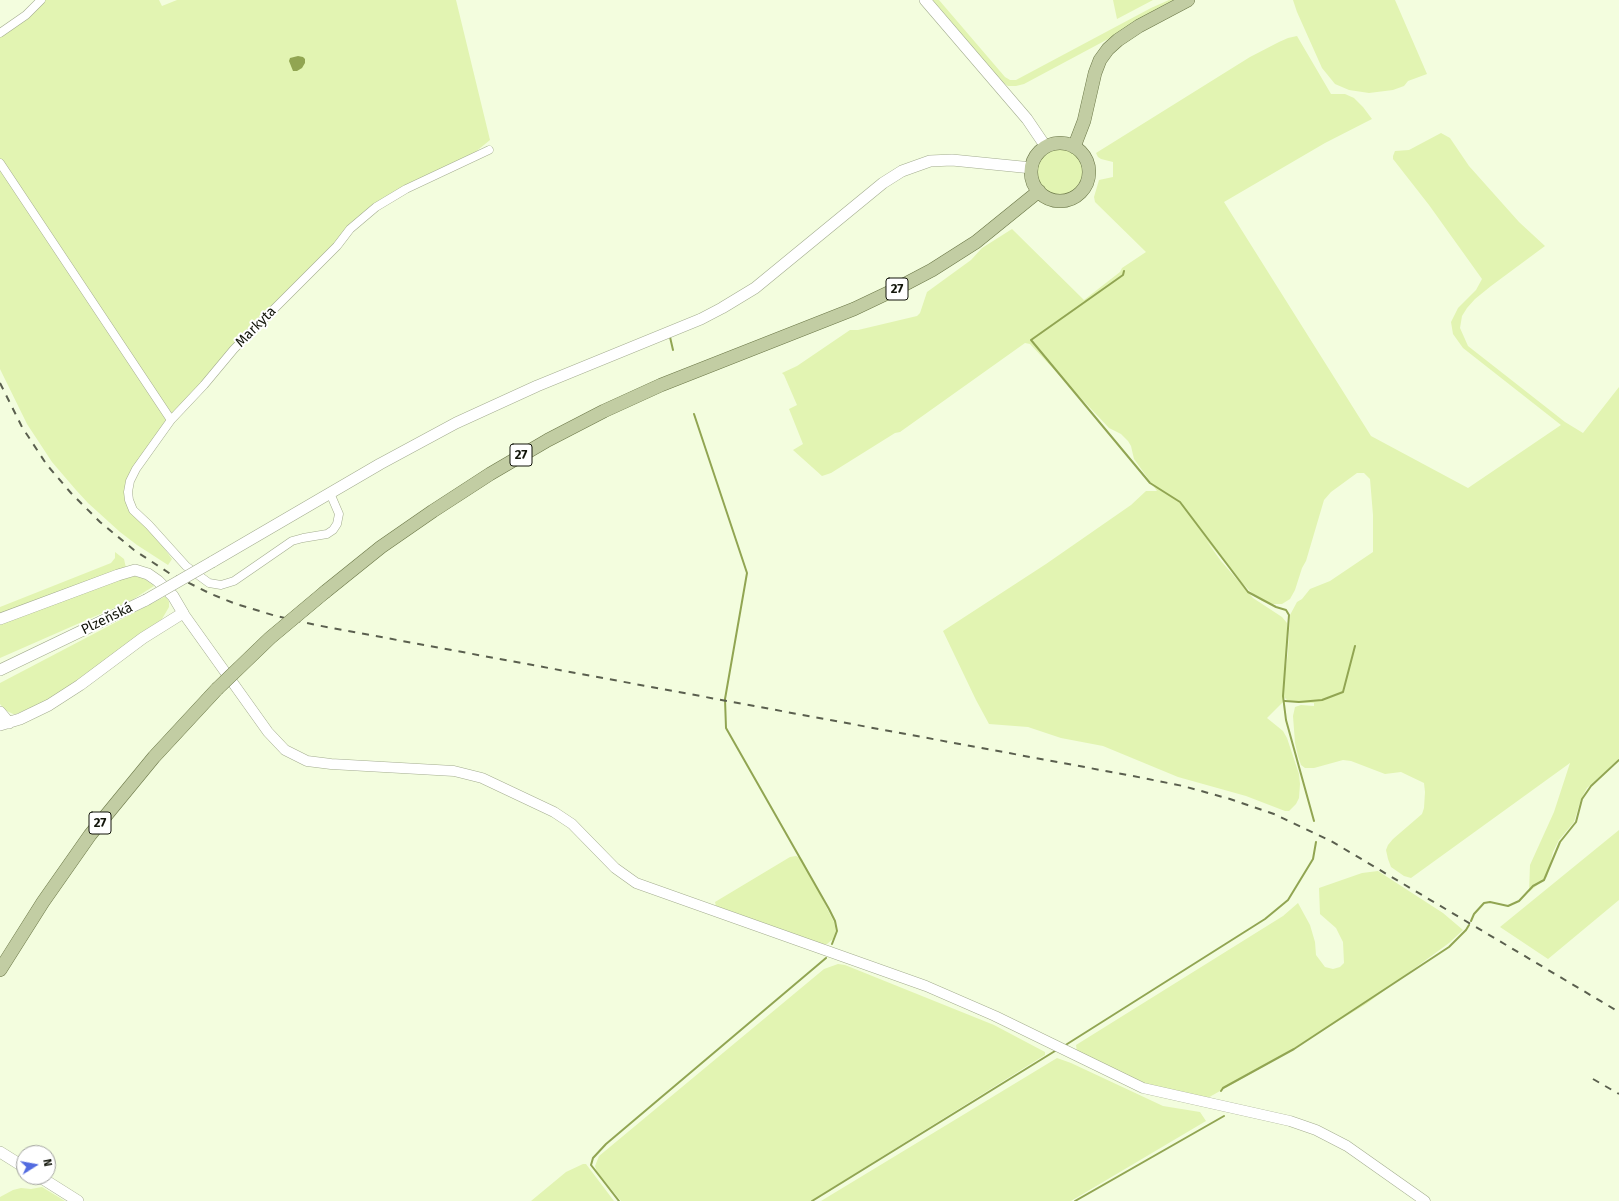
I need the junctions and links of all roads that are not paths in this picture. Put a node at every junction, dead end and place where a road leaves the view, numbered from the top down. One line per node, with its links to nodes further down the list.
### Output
1 (41, 0): 4 (street)
2 (925, 0): 5 (main road)
3 (1188, 0): 6 (main road)
4 (0, 33)
5 (1046, 147): 6 (main road); 9 (main road)
6 (1074, 147): 10 (main road)
7 (489, 150): 11 (street, Markyta)
8 (0, 163): 11 (street)
9 (1032, 168): 10 (main road); 12 (main road, Plzeňská)
10 (1040, 192): 21 (main road, 27, bridge)
11 (171, 420): 12 (street, Markyta)
12 (330, 493): 15 (main road, Plzeňská, bridge)
13 (183, 613): 14 (main road); 20 (main road); 26 (street)
14 (0, 619)
15 (17, 663): 16 (main road); 17 (main road, Plzeňská); 18 (main road)
16 (0, 664)
17 (0, 670)
18 (0, 679)
19 (0, 712): 20 (main road)
20 (4, 724)
21 (0, 970)
22 (0, 1152): 23 (main road)
23 (16, 1162)
24 (53, 1185): 25 (main road)
25 (78, 1201)
26 (1425, 1201)

